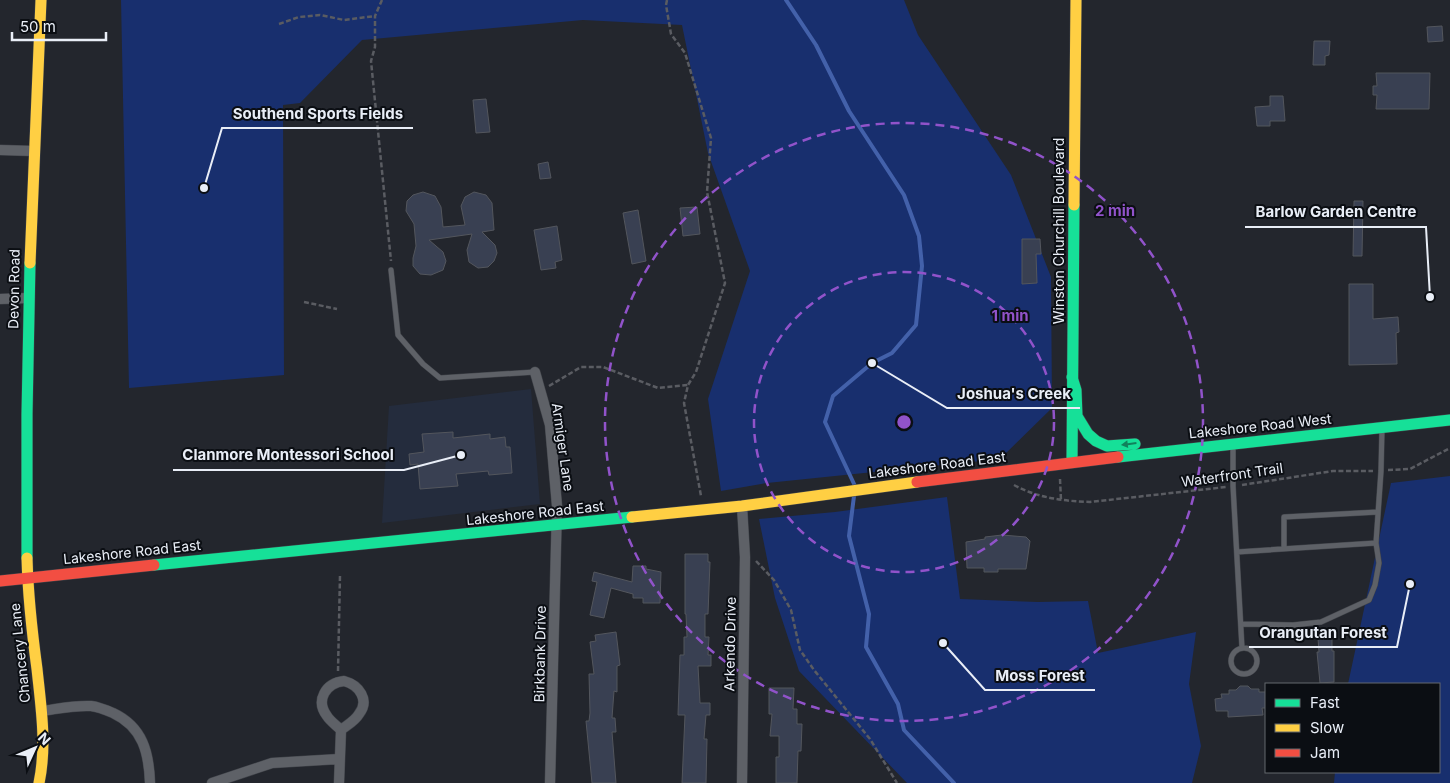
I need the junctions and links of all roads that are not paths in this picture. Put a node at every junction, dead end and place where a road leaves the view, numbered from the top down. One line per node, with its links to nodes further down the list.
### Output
1 (41, 0): 4 (main road, Devon Road)
2 (1076, 0): 9 (main road, Winston Churchill Boulevard)
3 (0, 150): 4 (street)
4 (34, 151): 6 (main road, Devon Road)
5 (391, 270): 8 (lane)
6 (28, 298): 7 (street); 23 (main road, Devon Road)
7 (0, 299)
8 (535, 372): 19 (street, Armiger Lane)
9 (1072, 377): 13 (main road, one-way to 9); 16 (main road, Winston Churchill Boulevard)
10 (1450, 420): 11 (main road, Lakeshore Road West)
11 (1382, 429): 14 (main road, Lakeshore Road West); 18 (lane)
12 (1164, 440): 15 (main road)
13 (1146, 442)
14 (1232, 443): 15 (main road, Lakeshore Road West); 22 (lane)
15 (1173, 450): 16 (main road, Lakeshore Road West)
16 (1072, 462): 17 (main road, Lakeshore Road East)
17 (742, 506): 19 (main road, Lakeshore Road East); 35 (street, Arkendo Drive)
18 (1378, 512): 20 (lane); 21 (lane)
19 (558, 526): 23 (main road, Lakeshore Road East); 34 (street, Birkbank Drive)
20 (1376, 543): 21 (lane); 25 (lane)
21 (1284, 549): 22 (lane)
22 (1237, 552): 25 (lane)
23 (28, 578): 24 (main road, Lakeshore Road East); 27 (main road, Chancery Lane)
24 (0, 581)
25 (1241, 624): 26 (lane)
26 (1242, 648): 26 (lane)
27 (41, 711): 30 (main road, Chancery Lane); 31 (street)
28 (341, 730): 28 (street); 29 (street)
29 (339, 759): 32 (street); 33 (street)
30 (39, 783)
31 (150, 783)
32 (212, 783)
33 (339, 783)
34 (550, 783)
35 (742, 783)

